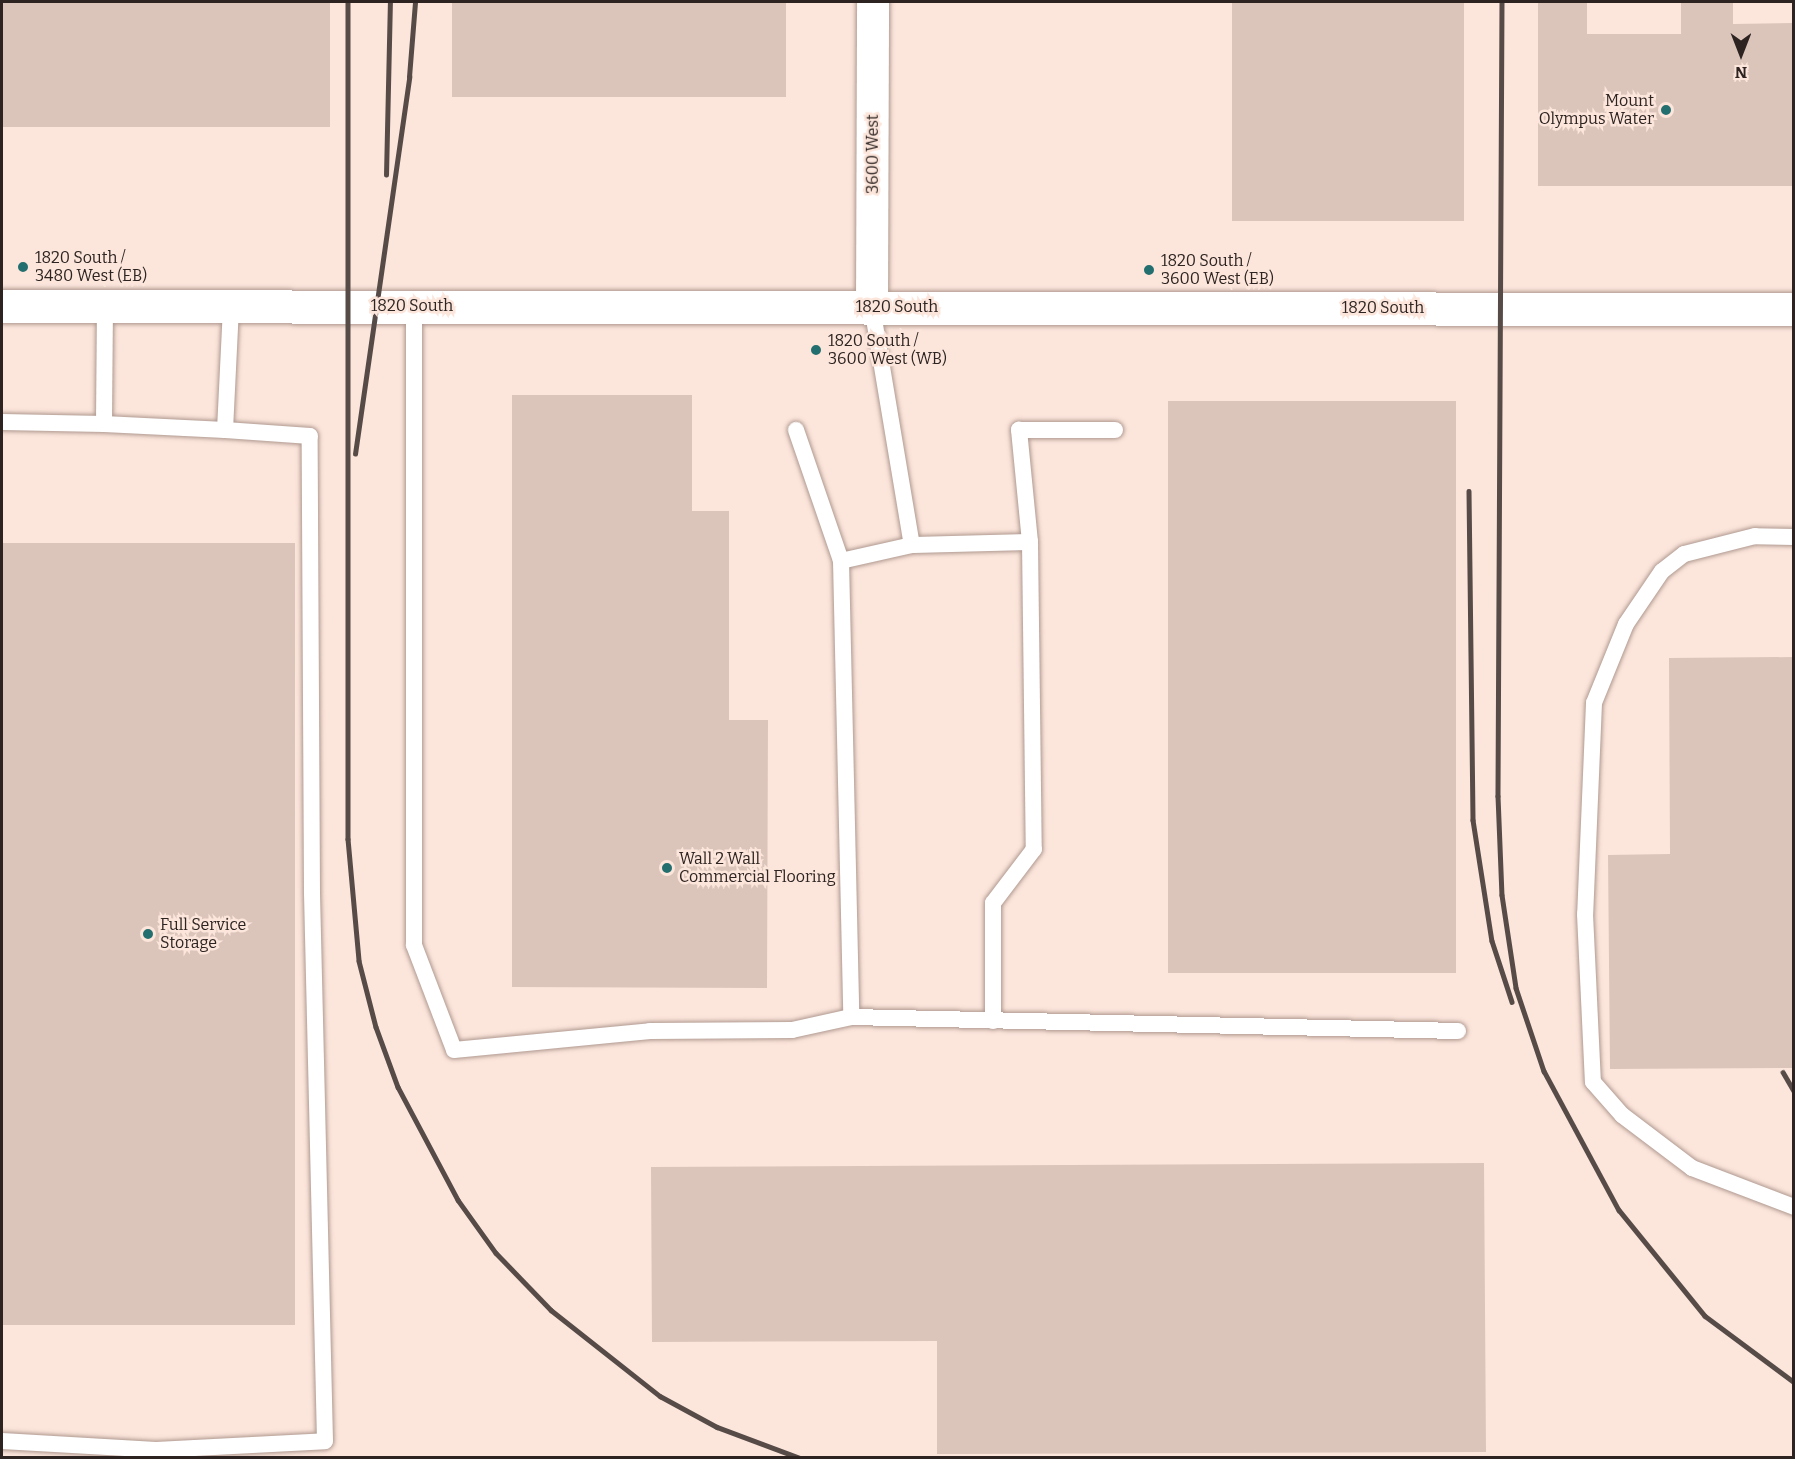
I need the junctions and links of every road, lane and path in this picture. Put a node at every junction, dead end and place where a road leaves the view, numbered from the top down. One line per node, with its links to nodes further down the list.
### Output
1 (873, 2): 6 (street, 3600 West)
2 (2, 306): 3 (street, 1820 South)
3 (105, 306): 4 (street, 1820 South); 9 (lane)
4 (231, 306): 5 (street, 1820 South); 10 (lane)
5 (414, 306): 6 (street, 1820 South); 17 (lane)
6 (872, 307): 7 (street, 1820 South); 15 (lane)
7 (1794, 309)
8 (2, 422): 9 (lane)
9 (104, 424): 10 (lane)
10 (225, 430): 21 (lane)
11 (796, 430): 16 (lane)
12 (1115, 430): 14 (lane)
13 (1794, 537): 20 (lane)
14 (1030, 542): 15 (lane); 18 (lane)
15 (912, 545): 16 (lane)
16 (841, 561): 17 (lane)
17 (851, 1017): 18 (lane)
18 (993, 1021): 19 (lane)
19 (1458, 1031)
20 (1794, 1207)
21 (2, 1441)

